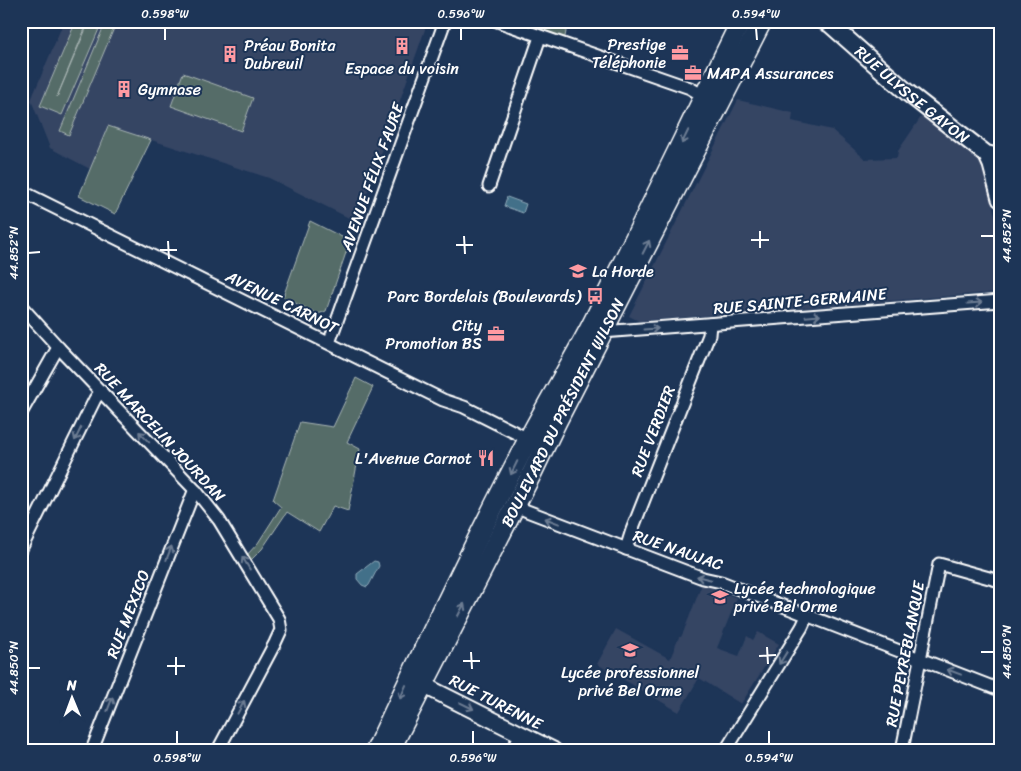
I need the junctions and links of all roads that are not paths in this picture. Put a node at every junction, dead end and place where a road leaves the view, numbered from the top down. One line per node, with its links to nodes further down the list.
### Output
1 (445, 21): 18 (street, AVENUE FÉLIX FAURE)
2 (497, 21): 7 (street)
3 (740, 21): 8 (main road, BOULEVARD DU PRÉSIDENT WILSON)
4 (749, 21): 9 (street)
5 (762, 21): 9 (main road, BOULEVARD DU PRÉSIDENT WILSON)
6 (827, 22): 10 (main road, RUE ULYSSE GAYON)
7 (540, 37): 8 (street); 11 (street)
8 (705, 97): 23 (main road, BOULEVARD DU PRÉSIDENT WILSON, one-way to 23)
9 (705, 130): 17 (main road, BOULEVARD DU PRÉSIDENT WILSON, one-way to 9)
10 (993, 155): 13 (street)
11 (489, 186)
12 (21, 191): 18 (street, AVENUE CARNOT)
13 (1000, 199)
14 (1000, 301): 16 (street, RUE SAINTE-GERMAINE, one-way to 14)
15 (21, 306): 19 (street, RUE MARCELIN JOURDAN)
16 (710, 324): 17 (street, RUE SAINTE-GERMAINE, one-way to 16); 28 (street, RUE VERDIER)
17 (602, 332): 22 (main road, BOULEVARD DU PRÉSIDENT WILSON)
18 (328, 343): 23 (street, AVENUE CARNOT)
19 (59, 348): 20 (street, RUE MARCELIN JOURDAN); 21 (street)
20 (101, 391): 24 (street, RUE MARCELIN JOURDAN, one-way to 20); 26 (street, one-way to 26)
21 (21, 412)
22 (549, 437): 23 (street); 25 (main road, BOULEVARD DU PRÉSIDENT WILSON)
23 (528, 439): 30 (main road, BOULEVARD DU PRÉSIDENT WILSON, one-way to 30)
24 (196, 491): 36 (street, RUE MEXICO, one-way to 24); 37 (street, RUE MARCELIN JOURDAN, one-way to 24)
25 (514, 505): 28 (street, RUE NAUJAC, one-way to 25); 33 (main road, BOULEVARD DU PRÉSIDENT WILSON, one-way to 25)
26 (24, 535): 27 (street)
27 (21, 549)
28 (626, 549): 31 (street, RUE NAUJAC, one-way to 28)
29 (1000, 581): 32 (street, RUE PEYREBLANQUE)
30 (456, 582): 33 (street); 38 (main road, BOULEVARD DU PRÉSIDENT WILSON, one-way to 38)
31 (807, 616): 32 (street, RUE NAUJAC); 42 (street, one-way to 42)
32 (920, 659): 34 (street, RUE NAUJAC, one-way to 32); 43 (street, RUE PEYREBLANQUE)
33 (423, 685): 35 (street, RUE TURENNE, one-way to 35); 39 (main road, BOULEVARD DU PRÉSIDENT WILSON)
34 (1000, 690)
35 (521, 733): 40 (street); 41 (street, RUE TURENNE)
36 (92, 750)
37 (218, 750)
38 (376, 750)
39 (390, 750)
40 (513, 750)
41 (553, 750)
42 (726, 750)
43 (902, 750)

